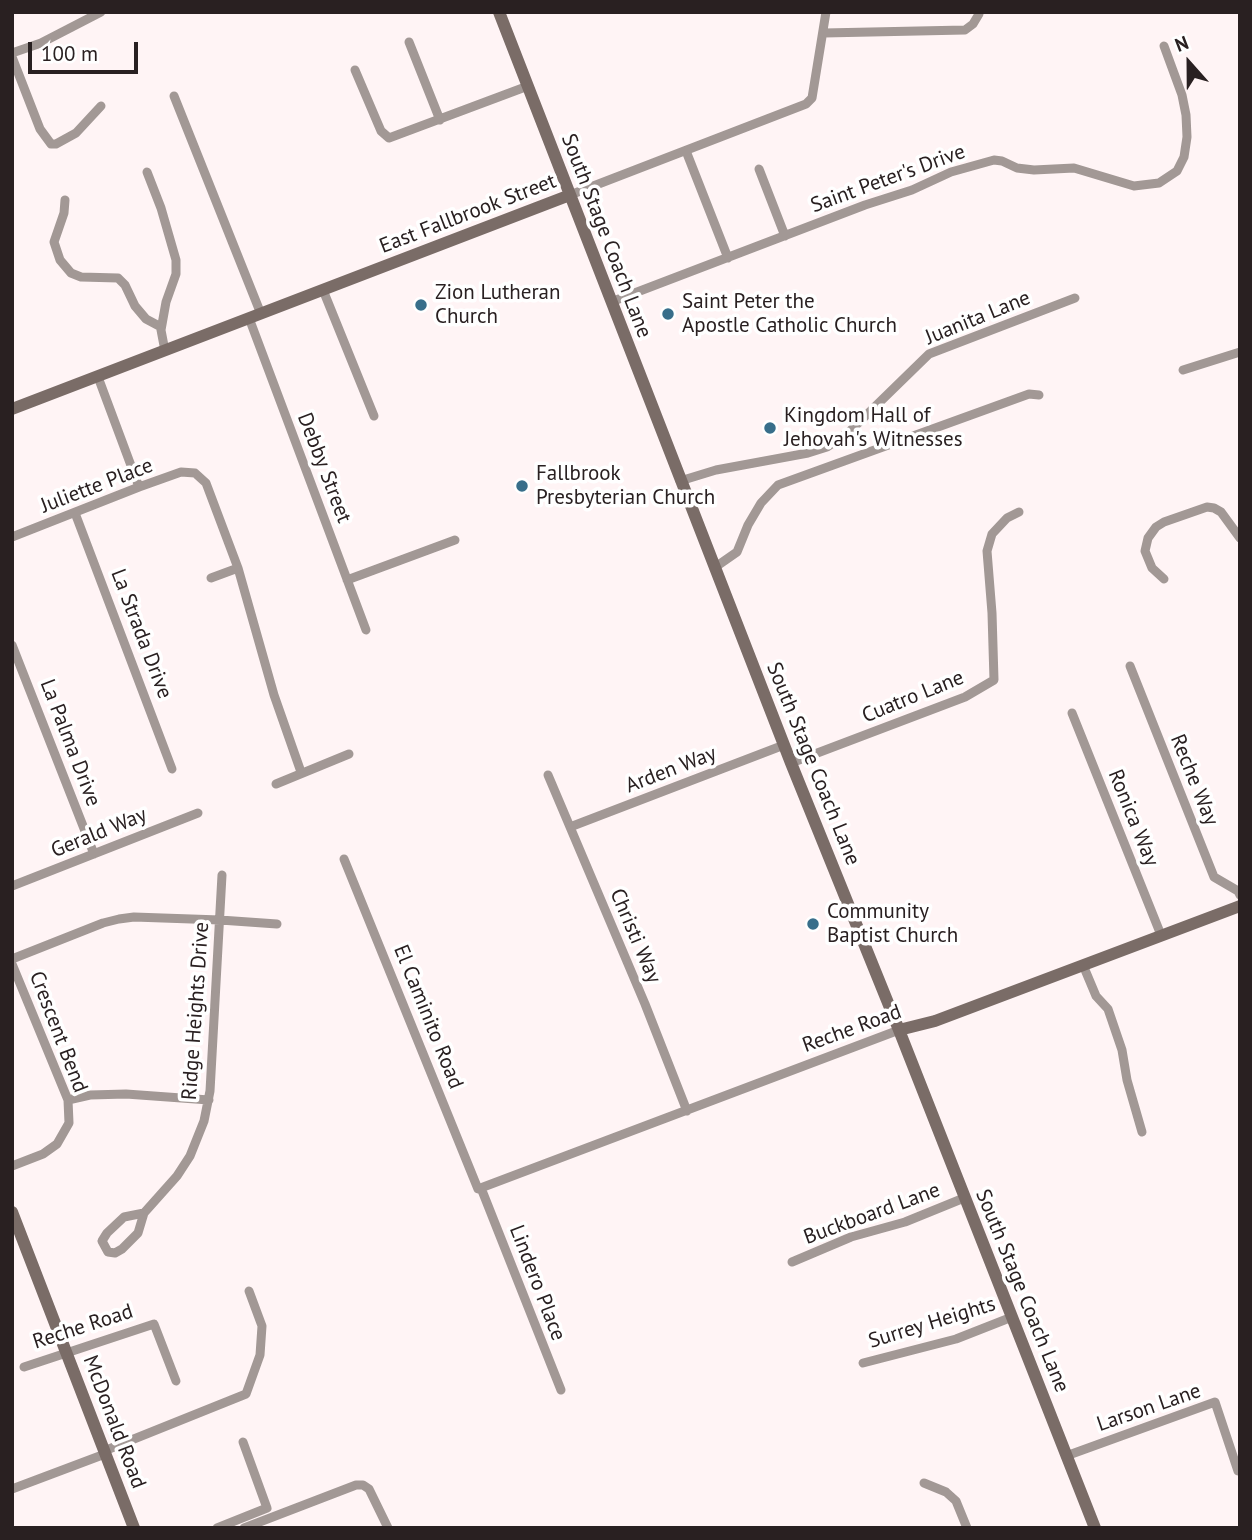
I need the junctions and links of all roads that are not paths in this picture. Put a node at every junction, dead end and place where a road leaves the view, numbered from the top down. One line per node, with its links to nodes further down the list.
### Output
1 (101, 12): 8 (street)
2 (499, 12): 10 (main road, South Stage Coach Lane)
3 (825, 12): 5 (street)
4 (979, 14): 5 (street)
5 (824, 33): 14 (street, East Fallbrook Street)
6 (409, 43): 13 (street)
7 (1164, 46): 19 (street, Saint Peter's Drive)
8 (12, 55): 12 (street)
9 (355, 70): 13 (street)
10 (528, 86): 13 (street); 17 (main road, South Stage Coach Lane)
11 (174, 96): 24 (street)
12 (101, 106)
13 (440, 120)
14 (686, 151): 17 (street, East Fallbrook Street); 20 (street)
15 (759, 169): 19 (street)
16 (147, 172): 25 (street)
17 (570, 195): 21 (main road, East Fallbrook Street); 23 (main road, South Stage Coach Lane)
18 (65, 200): 25 (street)
19 (785, 236): 20 (street, Saint Peter's Drive)
20 (728, 258): 23 (street, Saint Peter's Drive)
21 (323, 290): 24 (main road, East Fallbrook Street); 32 (street)
22 (1075, 298): 33 (street, Juanita Lane)
23 (611, 302): 33 (main road, South Stage Coach Lane)
24 (255, 316): 26 (main road, East Fallbrook Street); 44 (street, Debby Street)
25 (161, 327): 26 (street)
26 (164, 351): 29 (main road, East Fallbrook Street)
27 (1240, 352): 28 (street)
28 (1183, 370)
29 (98, 377): 31 (main road, East Fallbrook Street); 34 (street)
30 (1039, 395): 41 (street)
31 (12, 409)
32 (374, 416)
33 (680, 481): 41 (main road, South Stage Coach Lane)
34 (139, 487): 36 (street, Juliette Place); 40 (street, Juliette Place)
35 (1019, 512): 51 (street, Cuatro Lane)
36 (75, 513): 37 (street, Juliette Place); 52 (street, La Strada Drive)
37 (12, 537)
38 (1240, 538): 43 (street)
39 (455, 540): 44 (street)
40 (238, 568): 42 (street); 53 (street)
41 (714, 568): 49 (main road, South Stage Coach Lane)
42 (211, 578)
43 (1164, 579)
44 (347, 580): 45 (street, Debby Street)
45 (366, 630)
46 (12, 645): 58 (street, La Palma Drive)
47 (1130, 666): 62 (street, Reche Way)
48 (1072, 713): 66 (street, Ronica Way)
49 (784, 745): 51 (main road, South Stage Coach Lane); 57 (street, Arden Way)
50 (349, 754): 53 (street)
51 (791, 764): 69 (main road, South Stage Coach Lane)
52 (172, 769)
53 (301, 772): 55 (street)
54 (548, 775): 57 (street, Christi Way)
55 (276, 784)
56 (198, 813): 58 (street, Gerald Way)
57 (570, 827): 72 (street, Christi Way)
58 (94, 854): 61 (street, Gerald Way)
59 (344, 859): 75 (street, El Caminito Road)
60 (222, 876): 64 (street, Ridge Heights Drive)
61 (12, 886)
62 (1240, 895)
63 (1240, 906): 66 (main road, Reche Road)
64 (220, 920): 65 (street); 67 (street); 71 (street, Ridge Heights Drive)
65 (276, 924)
66 (1161, 935): 68 (main road, Reche Road)
67 (12, 961): 70 (street, Crescent Bend)
68 (1083, 965): 69 (main road, Reche Road); 73 (street)
69 (899, 1030): 72 (street, Reche Road); 76 (main road, South Stage Coach Lane)
70 (68, 1100): 71 (street); 74 (street, Crescent Bend)
71 (209, 1100): 78 (street, Ridge Heights Drive)
72 (687, 1111): 75 (street, Reche Road)
73 (1142, 1132)
74 (12, 1166)
75 (480, 1188): 86 (street, Lindero Place)
76 (964, 1198): 79 (street, Buckboard Lane); 81 (main road, South Stage Coach Lane)
77 (12, 1212): 82 (main road, McDonald Road)
78 (144, 1213): 78 (street, Ridge Heights Drive)
79 (792, 1262)
80 (249, 1291): 88 (street)
81 (1012, 1317): 83 (street, Surrey Heights); 89 (main road, South Stage Coach Lane)
82 (67, 1352): 84 (street, Reche Road); 85 (street, Reche Road); 88 (main road, McDonald Road)
83 (863, 1363)
84 (24, 1367)
85 (176, 1381)
86 (561, 1391)
87 (243, 1442): 94 (street)
88 (104, 1453): 92 (street); 93 (main road, McDonald Road)
89 (1066, 1456): 90 (street, Larson Lane); 98 (main road, South Stage Coach Lane)
90 (1238, 1471)
91 (923, 1483): 97 (street)
92 (12, 1489)
93 (134, 1528)
94 (217, 1528)
95 (244, 1528): 96 (street)
96 (388, 1528)
97 (967, 1528)
98 (1095, 1528)

